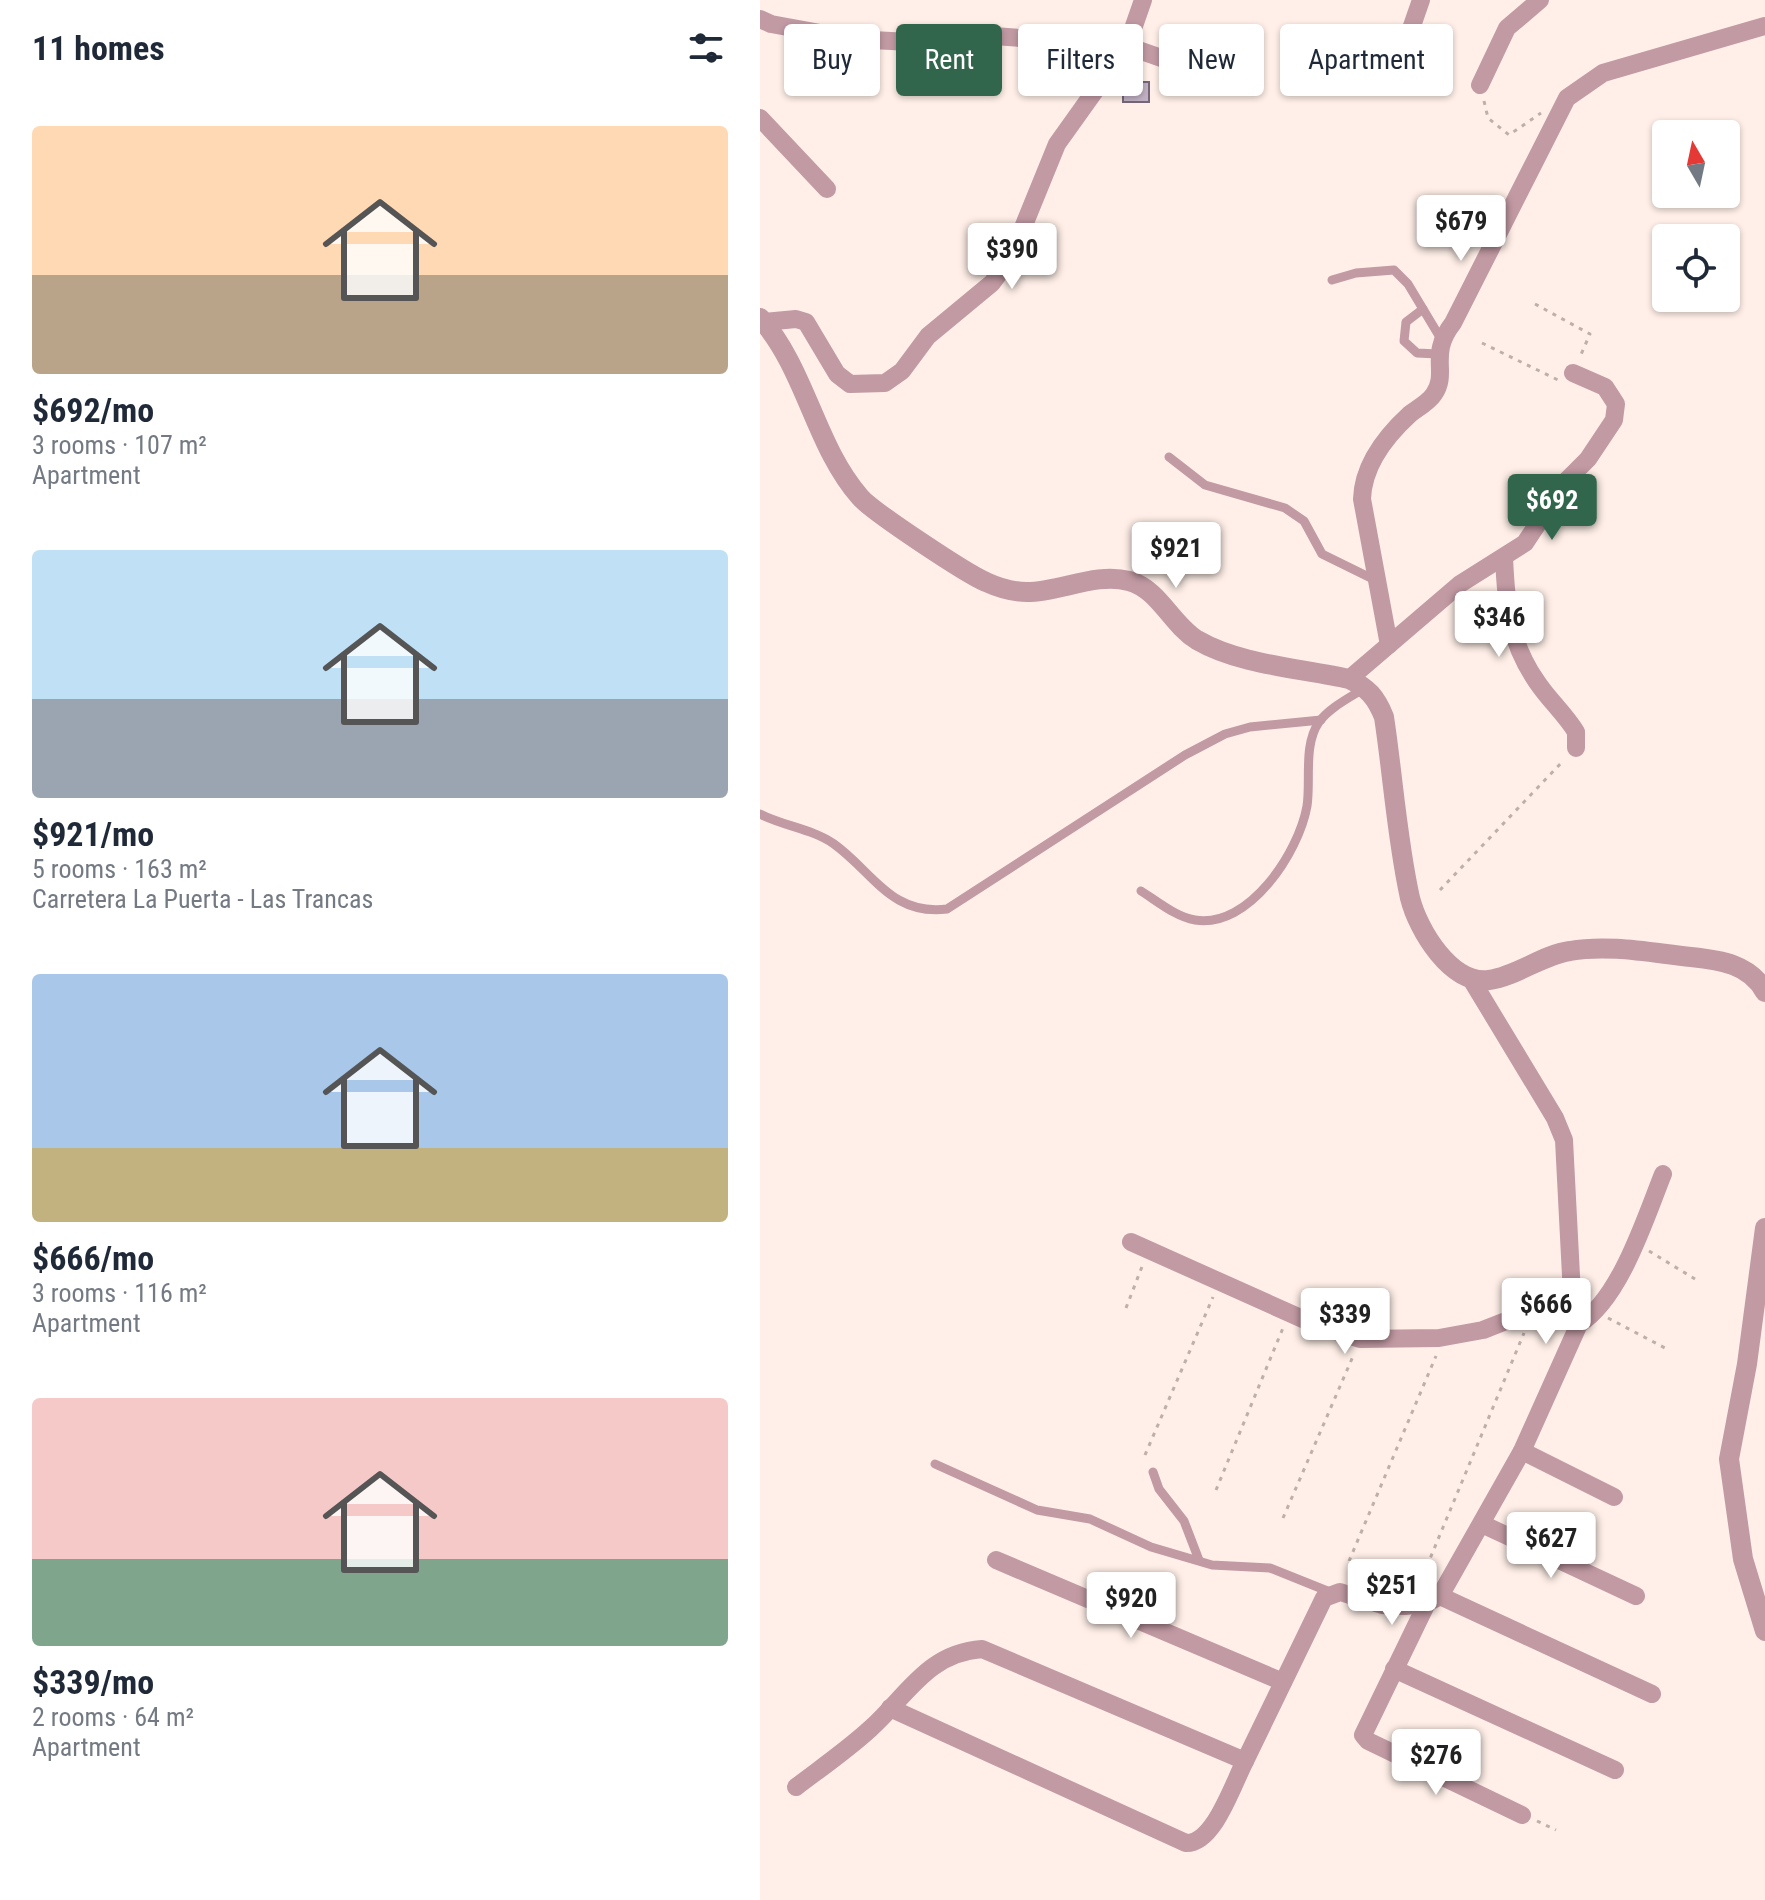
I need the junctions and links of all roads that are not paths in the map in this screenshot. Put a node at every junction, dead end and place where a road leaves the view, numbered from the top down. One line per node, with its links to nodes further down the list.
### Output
1 (1143, 0): 5 (street)
2 (1421, 0): 6 (street)
3 (1540, 0): 9 (street)
4 (760, 19): 8 (street)
5 (1135, 24)
6 (1413, 24)
7 (1765, 26): 16 (street)
8 (1018, 38)
9 (1480, 85)
10 (1091, 96): 15 (street)
11 (760, 118): 12 (street)
12 (827, 189)
13 (1332, 280): 14 (lane)
14 (1423, 309): 16 (lane); 16 (lane)
15 (762, 320): 22 (street)
16 (1439, 346): 20 (street)
17 (1573, 373): 19 (street)
18 (1169, 457): 20 (lane)
19 (1504, 557): 21 (street); 24 (street)
20 (1377, 581): 21 (street)
21 (1389, 645): 22 (street)
22 (1358, 683): 23 (lane); 27 (street)
23 (1321, 720): 25 (lane); 26 (lane)
24 (1576, 748)
25 (760, 814)
26 (1141, 891)
27 (1471, 979): 28 (street); 33 (street)
28 (1765, 992)
29 (1663, 1174): 34 (street)
30 (1765, 1228): 32 (street)
31 (1140, 1246): 33 (street)
32 (1761, 1272): 45 (street)
33 (1572, 1295): 34 (street)
34 (1579, 1324): 35 (street)
35 (1522, 1451): 38 (street); 39 (street)
36 (935, 1464): 41 (lane)
37 (1153, 1472): 41 (lane)
38 (1614, 1497)
39 (1484, 1525): 43 (street); 44 (street)
40 (996, 1560): 47 (street)
41 (1199, 1560): 42 (lane)
42 (1331, 1593): 44 (street); 47 (street)
43 (1636, 1596)
44 (1434, 1600): 46 (street); 48 (street)
45 (1765, 1631)
46 (1394, 1669): 51 (street); 53 (street)
47 (1283, 1682): 50 (street)
48 (1652, 1694)
49 (890, 1708): 50 (street); 50 (street); 52 (street)
50 (1245, 1761)
51 (1615, 1770)
52 (796, 1787)
53 (1522, 1815)

